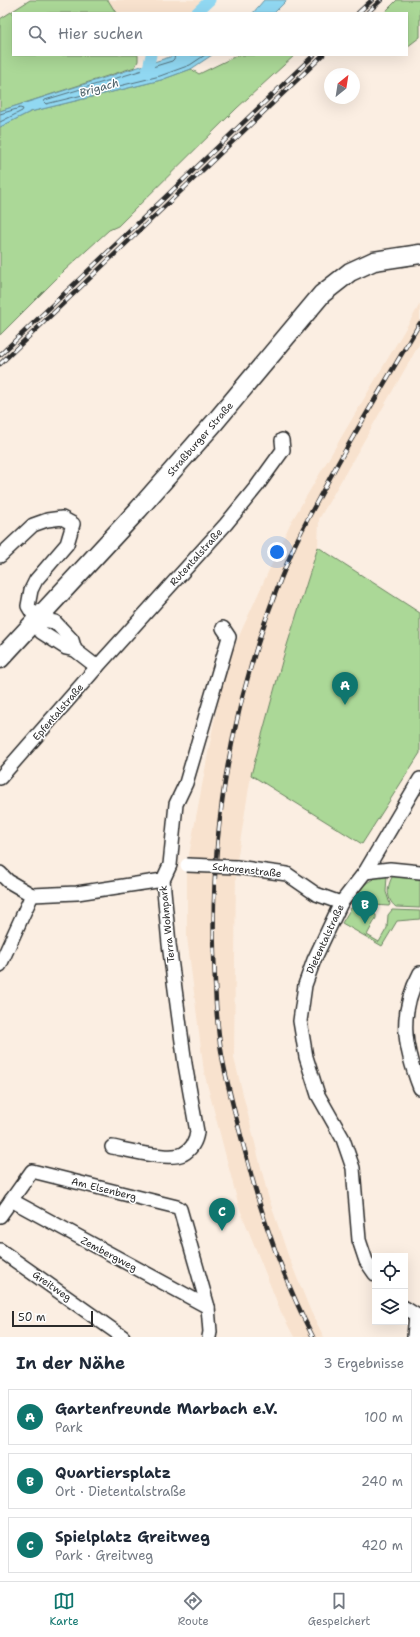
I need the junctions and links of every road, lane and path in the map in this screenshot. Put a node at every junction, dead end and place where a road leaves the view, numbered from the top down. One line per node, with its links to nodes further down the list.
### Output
1 (420, 254): 4 (main road, Straßburger Straße)
2 (282, 440): 7 (street, Rutentalstraße)
3 (0, 556): 4 (street)
4 (36, 619): 6 (main road, Straßburger Straße); 7 (street)
5 (223, 628): 10 (street, Terra Wohnpark)
6 (0, 659)
7 (97, 667): 8 (street, Epfentalstraße)
8 (0, 778)
9 (420, 779): 11 (street, Dietentalstraße)
10 (170, 865): 14 (street, Terra Wohnpark); 16 (street, Schorenstraße, bridge)
11 (365, 872): 12 (street); 16 (street, Dietentalstraße)
12 (420, 872)
13 (0, 873): 15 (street)
14 (163, 880): 15 (street); 20 (street, Terra Wohnpark)
15 (32, 896): 17 (street)
16 (341, 903): 24 (street, Dietentalstraße)
17 (0, 965)
18 (420, 973): 19 (street)
19 (420, 1088)
20 (112, 1147)
21 (11, 1200): 22 (street); 25 (street, Zembergweg); 25 (street, Am Elsenberg)
22 (0, 1216)
23 (0, 1250): 28 (street, Greitweg)
24 (372, 1270)
25 (208, 1307): 29 (street)
26 (408, 1309): 27 (street)
27 (418, 1314): 30 (street)
28 (123, 1337)
29 (209, 1337)
30 (414, 1337)

